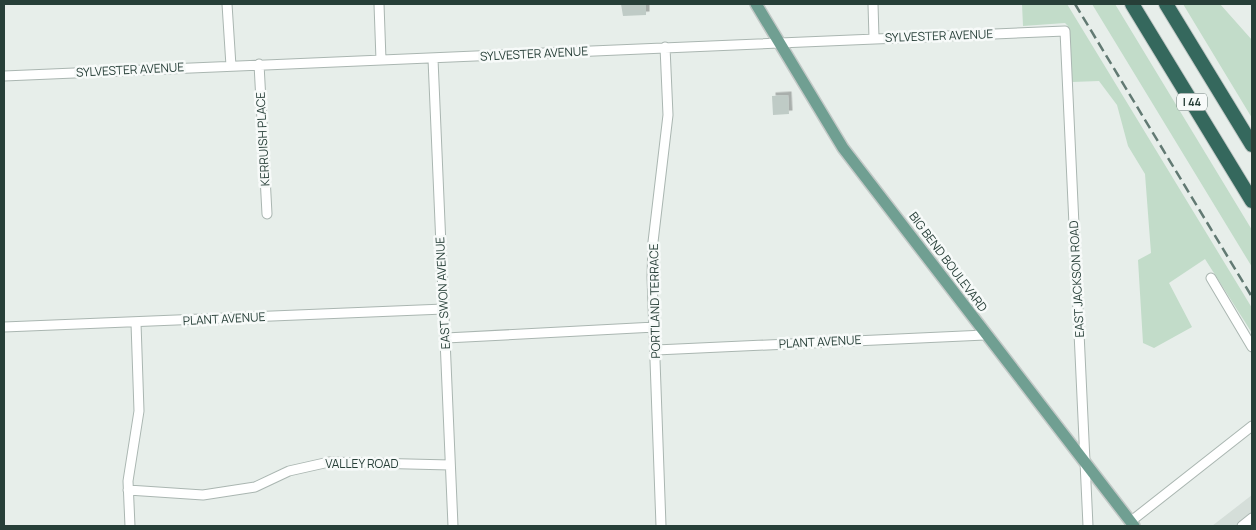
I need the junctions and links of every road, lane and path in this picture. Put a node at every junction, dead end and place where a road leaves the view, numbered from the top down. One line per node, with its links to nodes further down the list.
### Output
1 (228, 4): 14 (street)
2 (379, 4): 12 (street)
3 (756, 4): 9 (main road, BIG BEND BOULEVARD)
4 (873, 4): 8 (street)
5 (1132, 4): 17 (highway, I 44)
6 (1166, 4): 16 (highway, I 44)
7 (1065, 31): 8 (street, SYLVESTER AVENUE); 30 (street, EAST JACKSON ROAD)
8 (874, 38): 9 (street, SYLVESTER AVENUE)
9 (779, 43): 10 (street, SYLVESTER AVENUE); 24 (main road, BIG BEND BOULEVARD)
10 (665, 48): 11 (street, SYLVESTER AVENUE); 23 (street, PORTLAND TERRACE)
11 (433, 59): 12 (street, SYLVESTER AVENUE); 20 (street, EAST SWON AVENUE)
12 (381, 60): 13 (street, SYLVESTER AVENUE)
13 (259, 64): 14 (street, SYLVESTER AVENUE); 18 (street, KERRUISH PLACE)
14 (231, 66): 15 (street, SYLVESTER AVENUE)
15 (4, 76)
16 (1252, 145)
17 (1252, 201)
18 (267, 214)
19 (1211, 278): 26 (street)
20 (444, 309): 21 (street, PLANT AVENUE); 25 (street, EAST SWON AVENUE)
21 (136, 323): 22 (street, PLANT AVENUE); 31 (street)
22 (4, 327)
23 (655, 327): 25 (street); 27 (street, PORTLAND TERRACE)
24 (985, 335): 27 (street, PLANT AVENUE); 30 (main road, BIG BEND BOULEVARD)
25 (446, 338): 29 (street, EAST SWON AVENUE)
26 (1252, 347)
27 (656, 350): 36 (street, PORTLAND TERRACE)
28 (1252, 426): 33 (street)
29 (450, 465): 31 (street, VALLEY ROAD); 35 (street, EAST SWON AVENUE)
30 (1086, 465): 33 (main road, BIG BEND BOULEVARD); 37 (street, EAST JACKSON ROAD)
31 (128, 490): 34 (street)
32 (1252, 518): 38 (street)
33 (1132, 524)
34 (130, 526)
35 (453, 526)
36 (661, 526)
37 (1088, 526)
38 (1242, 526)

